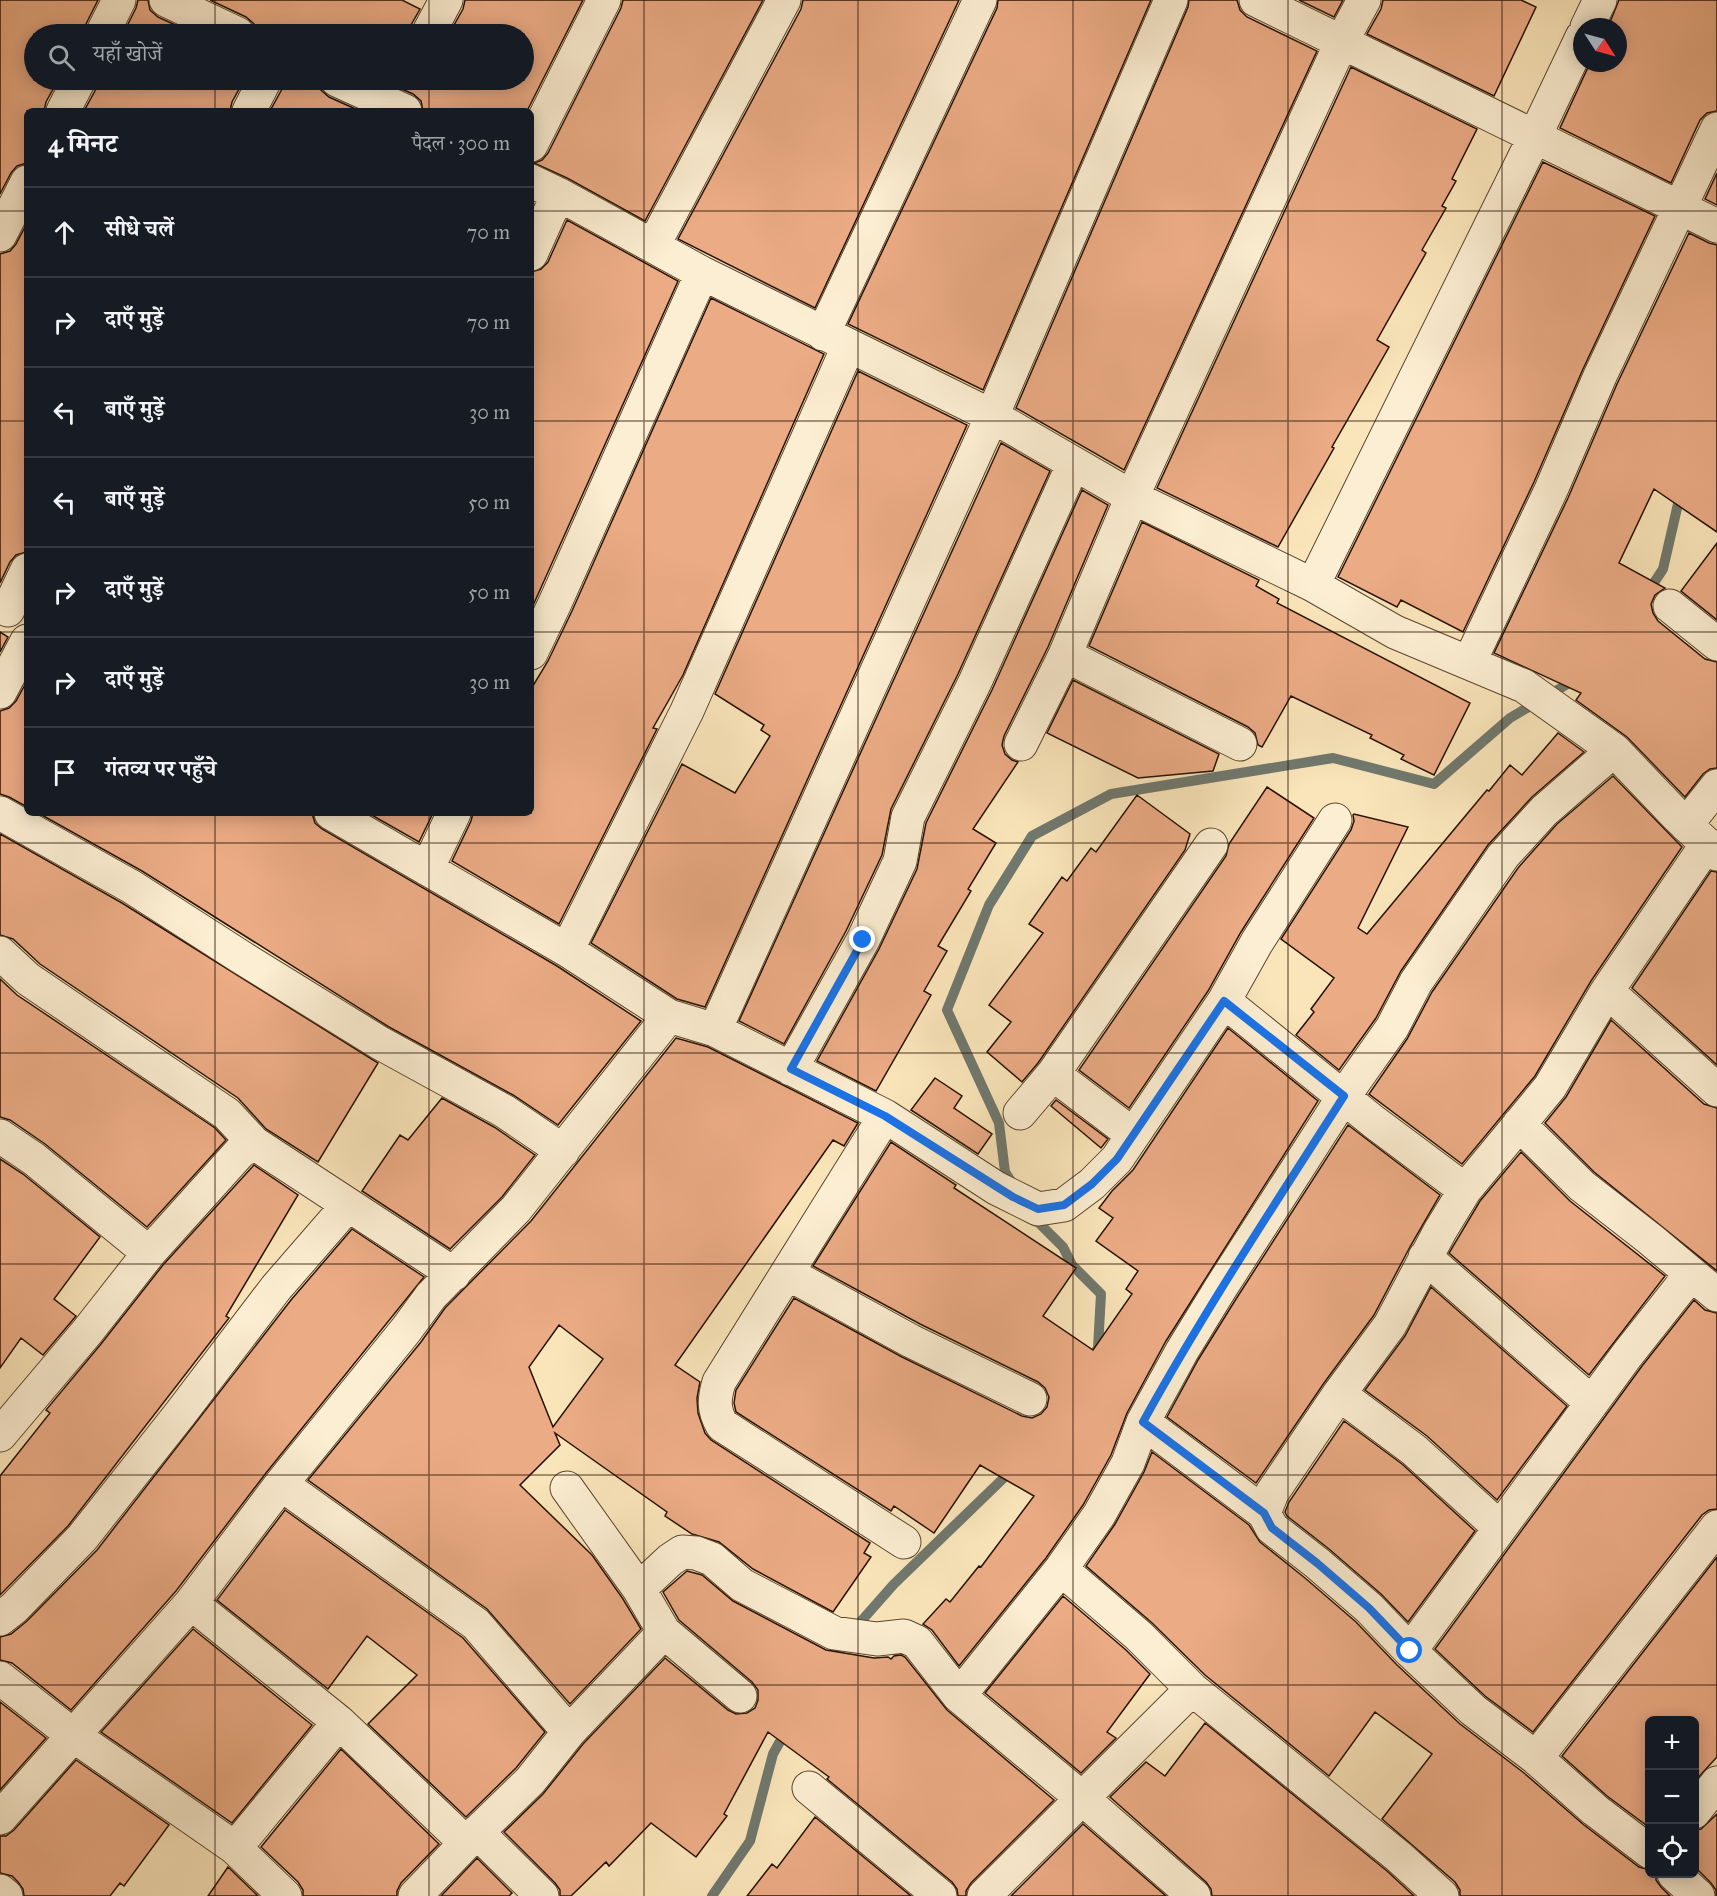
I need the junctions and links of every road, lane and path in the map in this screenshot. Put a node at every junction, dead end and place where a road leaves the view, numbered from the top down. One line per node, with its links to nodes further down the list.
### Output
1 (119, 0): 13 (street)
2 (166, 0): 12 (street)
3 (446, 0): 14 (street)
4 (604, 0): 25 (street)
5 (784, 0): 32 (street)
6 (980, 0): 34 (street)
7 (1172, 0): 35 (street)
8 (1256, 0): 15 (street)
9 (1364, 0): 15 (street)
10 (1599, 0): 11 (street)
11 (1591, 18)
12 (227, 19)
13 (107, 24)
14 (433, 24)
15 (1342, 41): 24 (street); 37 (street)
16 (1573, 56): 24 (street)
17 (74, 90): 21 (street)
18 (260, 90): 22 (street)
19 (373, 90): 20 (street)
20 (401, 98)
21 (65, 108)
22 (251, 108)
23 (1717, 129): 28 (street)
24 (1534, 138): 28 (street); 39 (street)
25 (534, 139)
26 (24, 188): 30 (street)
27 (544, 188): 31 (street); 32 (street)
28 (1679, 207): 29 (street); 46 (street)
29 (1717, 226)
30 (0, 235)
31 (534, 239)
32 (653, 246): 33 (street)
33 (702, 273): 34 (street); 44 (street)
34 (835, 341): 35 (street); 59 (street)
35 (992, 416): 36 (street); 64 (street)
36 (1073, 465): 37 (street); 65 (street)
37 (1132, 497): 39 (street); 45 (street)
38 (24, 579): 41 (street)
39 (1313, 585): 46 (street)
40 (1670, 606): 42 (street)
41 (12, 613)
42 (1717, 644)
43 (24, 646): 47 (street)
44 (534, 647)
45 (1065, 655): 48 (street); 49 (street)
46 (1469, 663): 50 (street)
47 (0, 692)
48 (1021, 744)
49 (1240, 744)
50 (1614, 750): 56 (street); 68 (street)
51 (1717, 786): 56 (street)
52 (0, 813): 75 (street)
53 (336, 816): 58 (street)
54 (453, 816): 58 (street)
55 (1335, 820): 62 (street)
56 (1703, 841): 61 (street)
57 (1211, 846): 66 (street)
58 (427, 869): 59 (street)
59 (567, 950): 63 (street)
60 (0, 953): 74 (street)
61 (1607, 991): 67 (street); 71 (street)
62 (1224, 1001): 68 (street); 72 (street)
63 (669, 1016): 64 (street); 75 (street)
64 (716, 1030): 65 (street)
65 (791, 1069): 70 (street)
66 (1053, 1074): 69 (street); 72 (street)
67 (1717, 1090)
68 (1344, 1096): 76 (street); 87 (street)
69 (1020, 1113)
70 (885, 1116): 72 (street); 80 (street)
71 (1519, 1124): 76 (street); 82 (street)
72 (1132, 1134)
73 (0, 1136): 78 (street)
74 (254, 1143): 77 (street); 78 (street)
75 (563, 1151): 81 (street)
76 (1465, 1190): 79 (street)
77 (348, 1205): 81 (street); 98 (street)
78 (149, 1253): 88 (street)
79 (1425, 1257): 84 (street); 86 (street)
80 (787, 1273): 85 (street); 94 (street)
81 (454, 1274): 89 (street)
82 (1691, 1274): 83 (street); 86 (street)
83 (1717, 1295)
84 (1339, 1394): 91 (street); 93 (street)
85 (1030, 1399)
86 (1592, 1403): 93 (street)
87 (1143, 1422): 91 (street); 95 (street)
88 (0, 1435)
89 (282, 1484): 97 (street); 106 (street)
90 (567, 1488): 96 (street)
91 (1264, 1513): 100 (street)
92 (1717, 1527): 108 (street)
93 (1500, 1528): 100 (street)
94 (904, 1542)
95 (1061, 1569): 102 (street); 104 (street)
96 (639, 1589): 99 (street); 104 (street)
97 (191, 1603): 105 (street); 107 (street)
98 (0, 1618)
99 (664, 1632): 103 (street); 106 (street)
100 (1410, 1651): 108 (street)
101 (0, 1678): 107 (street)
102 (1192, 1689): 111 (street); 126 (street)
103 (740, 1696)
104 (959, 1696): 111 (street)
105 (339, 1722): 114 (street); 115 (street)
106 (568, 1732): 114 (street)
107 (74, 1736): 113 (street); 115 (street)
108 (1536, 1758): 116 (street)
109 (1717, 1783): 112 (street)
110 (809, 1788): 123 (street)
111 (1083, 1799): 124 (street); 125 (street)
112 (1699, 1807)
113 (0, 1818)
114 (472, 1838): 121 (street); 122 (street)
115 (235, 1848): 120 (street)
116 (1645, 1848)
117 (1678, 1878): 127 (street)
118 (0, 1891): 119 (street)
119 (6, 1896)
120 (285, 1896)
121 (415, 1896)
122 (542, 1896)
123 (940, 1896)
124 (984, 1896)
125 (1194, 1896)
126 (1442, 1896)
127 (1698, 1896)

